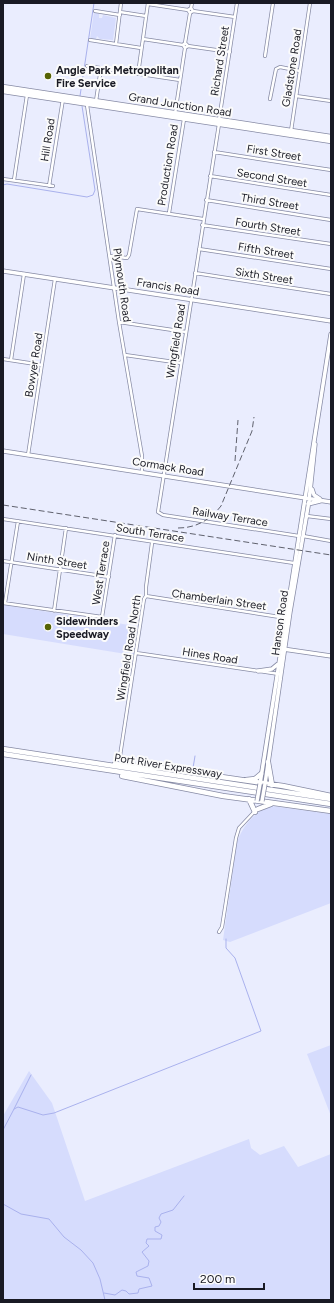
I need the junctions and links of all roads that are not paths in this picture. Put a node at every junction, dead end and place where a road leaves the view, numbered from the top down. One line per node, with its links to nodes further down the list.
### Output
1 (121, 3): 9 (street)
2 (192, 3): 7 (street)
3 (237, 3): 11 (street, Richard Street)
4 (274, 3): 18 (street)
5 (310, 3): 21 (street, Gladstone Road)
6 (148, 4): 7 (street); 10 (street)
7 (190, 10): 11 (street); 15 (street)
8 (95, 11): 9 (street)
9 (120, 13): 10 (street); 14 (street)
10 (146, 16): 12 (street)
11 (235, 17): 17 (street, Richard Street)
12 (143, 39): 15 (street); 16 (street)
13 (90, 40): 14 (street)
14 (116, 44): 16 (street)
15 (185, 45): 17 (street); 23 (street)
16 (142, 48): 22 (street)
17 (230, 52): 35 (street, Richard Street)
18 (266, 56)
19 (87, 66): 20 (street)
20 (101, 68): 22 (street); 32 (street)
21 (300, 71): 27 (street, Gladstone Road); 29 (street)
22 (138, 74): 23 (street)
23 (180, 80): 33 (street)
24 (3, 87): 26 (highway, Grand Junction Road)
25 (3, 92): 26 (highway, Grand Junction Road)
26 (28, 93): 28 (highway, Grand Junction Road); 43 (street)
27 (296, 96): 30 (street); 36 (street, Gladstone Road)
28 (63, 98): 31 (highway, Grand Junction Road); 43 (street, Hill Road)
29 (270, 99)
30 (331, 101)
31 (88, 102): 32 (highway, Grand Junction Road); 52 (street, Plymouth Road)
32 (96, 103): 33 (highway, Grand Junction Road)
33 (174, 115): 34 (highway, Grand Junction Road); 35 (highway, Grand Junction Road)
34 (184, 119): 35 (highway, Grand Junction Road); 46 (street, Production Road)
35 (219, 122): 36 (highway, Grand Junction Road); 39 (street, Wingfield Road)
36 (291, 133): 37 (highway, Grand Junction Road); 38 (highway, Grand Junction Road)
37 (331, 137)
38 (331, 141)
39 (214, 152): 40 (street, First Street); 41 (street, Wingfield Road)
40 (331, 170)
41 (210, 176): 44 (street, Second Street); 45 (street, Wingfield Road)
42 (3, 179): 43 (street)
43 (14, 180)
44 (331, 195)
45 (206, 200): 47 (street, Wingfield Road); 48 (street, Third Street)
46 (169, 213): 47 (street); 52 (street)
47 (203, 219): 49 (street, Wingfield Road)
48 (331, 220)
49 (202, 224): 50 (street, Fourth Street); 51 (street, Wingfield Road)
50 (331, 244)
51 (199, 249): 53 (street, Fifth Street); 55 (street, Wingfield Road)
52 (110, 256): 58 (street, Plymouth Road)
53 (331, 269)
54 (3, 271): 56 (main road, Francis Road)
55 (195, 273): 59 (street, Sixth Street); 60 (street, Wingfield Road)
56 (24, 274): 57 (main road, Francis Road); 67 (street)
57 (55, 279): 58 (main road, Francis Road); 69 (street, Bowyer Road)
58 (115, 288): 60 (main road, Francis Road); 62 (street, Plymouth Road)
59 (331, 294)
60 (191, 299): 61 (main road, Francis Road); 63 (street, Wingfield Road)
61 (331, 321)
62 (120, 322): 63 (street); 65 (street, Plymouth Road)
63 (186, 332): 68 (street, Wingfield Road)
64 (331, 334): 70 (main road, Hanson Road)
65 (125, 355): 68 (street); 73 (street, Plymouth Road)
66 (3, 359): 67 (street)
67 (11, 360): 69 (street)
68 (181, 363): 74 (street, Wingfield Road)
69 (42, 365): 72 (street, Bowyer Road)
70 (315, 439): 75 (main road, Hanson Road); 76 (main road, Hanson Road)
71 (3, 451): 72 (main road, Cormack Road)
72 (28, 455): 73 (main road, Cormack Road)
73 (142, 472): 74 (main road, Cormack Road)
74 (163, 476): 77 (main road, Cormack Road); 84 (street, Wingfield Road)
75 (311, 486): 79 (main road, Hanson Road); 80 (main road)
76 (306, 489): 77 (main road); 78 (main road, Hanson Road)
77 (295, 495): 78 (main road, Cormack Road); 83 (main road)
78 (304, 497): 79 (main road, Cormack Road); 83 (main road, Hanson Road)
79 (309, 498): 80 (main road, Cormack Road); 82 (main road, Hanson Road)
80 (322, 500): 81 (main road, Cormack Road); 82 (main road)
81 (331, 502)
82 (308, 504): 85 (main road, Hanson Road)
83 (303, 506): 91 (main road, Hanson Road)
84 (159, 513): 91 (street, Railway Terrace)
85 (307, 516): 87 (street); 92 (main road, Hanson Road)
86 (3, 519): 88 (street, South Terrace)
87 (331, 519)
88 (18, 521): 89 (street, South Terrace); 96 (street)
89 (66, 528): 90 (street, South Terrace); 99 (street)
90 (115, 535): 94 (street, South Terrace); 100 (street, West Terrace)
91 (298, 536): 97 (main road, Hanson Road)
92 (303, 536): 93 (street); 98 (main road, Hanson Road)
93 (331, 540)
94 (152, 542): 97 (street, South Terrace); 101 (street, Wingfield Road North)
95 (3, 561): 96 (street, Ninth Street)
96 (12, 562): 99 (street, Ninth Street); 102 (street)
97 (294, 563): 98 (main road); 104 (main road, Hanson Road)
98 (297, 569): 104 (main road, Hanson Road)
99 (60, 570): 100 (street, Ninth Street); 103 (street)
100 (109, 577): 103 (street, West Terrace)
101 (146, 596): 104 (street, Chamberlain Street); 106 (street, Wingfield Road North)
102 (4, 603): 103 (street)
103 (54, 611)
104 (287, 618): 105 (main road, Hanson Road)
105 (283, 649): 107 (main road); 108 (main road, Hanson Road); 111 (main road, Hanson Road)
106 (136, 653): 109 (street, Hines Road); 114 (street, Wingfield Road North)
107 (331, 656)
108 (278, 664): 109 (main road); 110 (main road, Hanson Road)
109 (258, 671): 110 (street, Hines Road)
110 (277, 674): 111 (street, Hines Road); 118 (main road, Hanson Road)
111 (281, 675): 116 (main road, Hanson Road)
112 (3, 749): 115 (highway, Port River Expressway)
113 (3, 754): 117 (highway, Port River Expressway)
114 (120, 756)
115 (78, 760): 119 (highway); 124 (highway, Port River Expressway)
116 (268, 762): 120 (main road, Hanson Road); 121 (highway)
117 (73, 765): 123 (highway); 127 (highway, Port River Expressway)
118 (261, 774): 119 (highway); 120 (main road, Hanson Road)
119 (238, 780): 120 (highway)
120 (262, 784): 121 (highway); 125 (main road, Hanson Road, bridge)
121 (272, 785): 122 (highway)
122 (331, 796)
123 (249, 799): 125 (highway); 128 (highway)
124 (331, 799)
125 (260, 801): 126 (highway); 128 (street, Hanson Road); 128 (street, Hanson Road)
126 (273, 803): 128 (highway); 129 (highway)
127 (331, 804)
128 (256, 810): 130 (street, Hanson Road)
129 (331, 811)
130 (219, 932)

